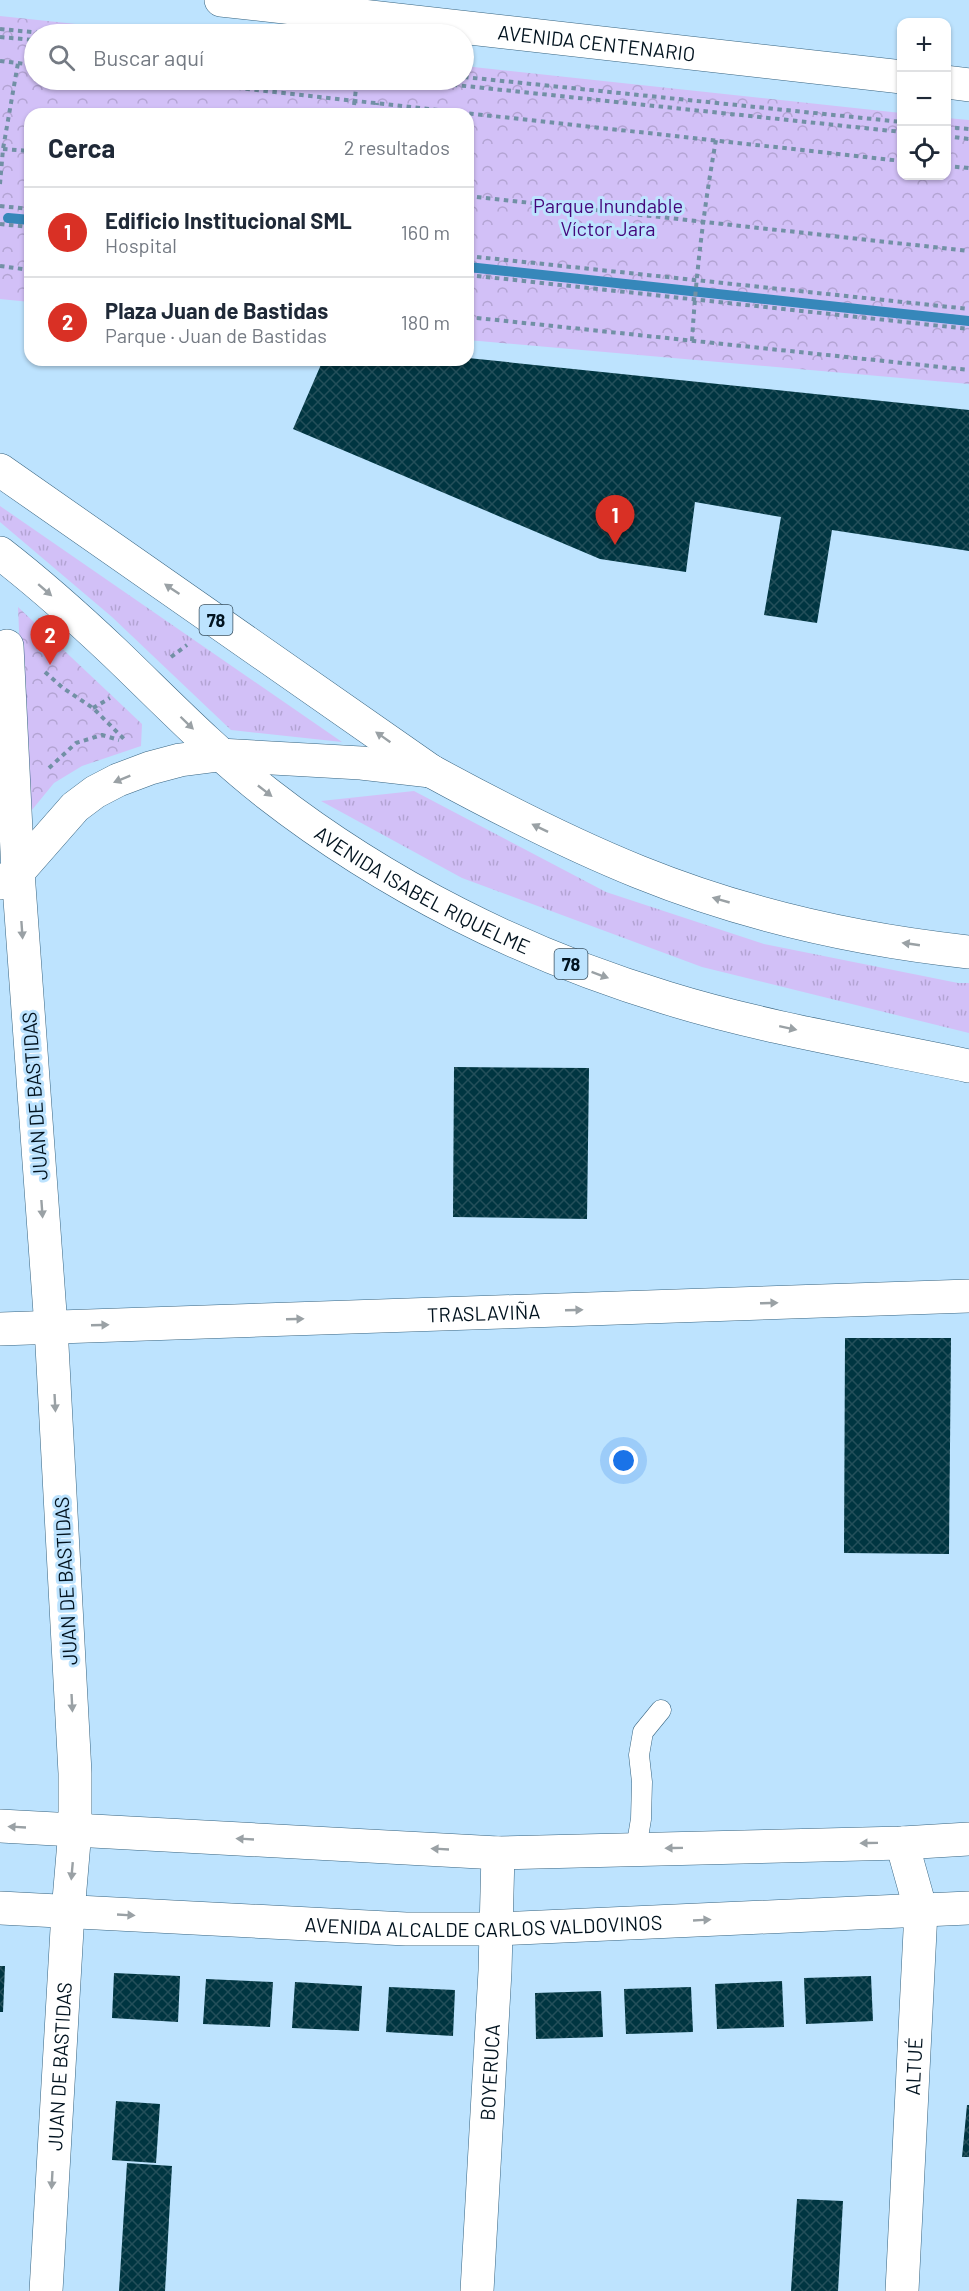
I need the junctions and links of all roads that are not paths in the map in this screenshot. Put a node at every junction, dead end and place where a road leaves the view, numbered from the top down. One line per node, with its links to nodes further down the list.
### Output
1 (220, 0): 2 (main road, AVENIDA CENTENARIO)
2 (433, 24)
3 (474, 29): 4 (main road, AVENIDA CENTENARIO)
4 (897, 76)
5 (951, 83): 6 (main road)
6 (969, 85)
7 (0, 470): 11 (main road, 78, one-way to 7)
8 (0, 553): 10 (main road, AVENIDA ISABEL RIQUELME / 78, one-way to 10)
9 (6, 646): 12 (main road, JUAN DE BASTIDAS)
10 (219, 754): 11 (main road); 12 (main road, one-way to 12); 14 (main road, AVENIDA ISABEL RIQUELME / 78, one-way to 14)
11 (431, 771): 13 (main road, 78, one-way to 11)
12 (9, 877): 16 (main road, JUAN DE BASTIDAS, one-way to 16)
13 (969, 952)
14 (969, 1066)
15 (969, 1296): 16 (main road, TRASLAVIÑA, one-way to 15)
16 (51, 1327): 17 (main road, TRASLAVIÑA); 20 (main road, JUAN DE BASTIDAS, one-way to 20)
17 (0, 1329)
18 (661, 1710): 23 (lane)
19 (0, 1826): 20 (main road, one-way to 19)
20 (75, 1830): 24 (main road, one-way to 20); 28 (main road, JUAN DE BASTIDAS, one-way to 28)
21 (969, 1839): 22 (main road)
22 (902, 1843): 23 (main road, one-way to 23); 27 (main road, ALTUÉ)
23 (636, 1850): 24 (main road)
24 (498, 1852): 29 (main road, BOYERUCA)
25 (0, 1908): 28 (main road, AVENIDA ALCALDE CARLOS VALDOVINOS)
26 (969, 1908): 27 (main road, AVENIDA ALCALDE CARLOS VALDOVINOS)
27 (921, 1911): 29 (main road, AVENIDA ALCALDE CARLOS VALDOVINOS, one-way to 27); 32 (main road, ALTUÉ)
28 (68, 1912): 29 (main road, AVENIDA ALCALDE CARLOS VALDOVINOS, one-way to 29); 30 (main road, JUAN DE BASTIDAS, one-way to 30)
29 (496, 1929): 31 (main road, BOYERUCA)
30 (46, 2291)
31 (477, 2291)
32 (902, 2291)

